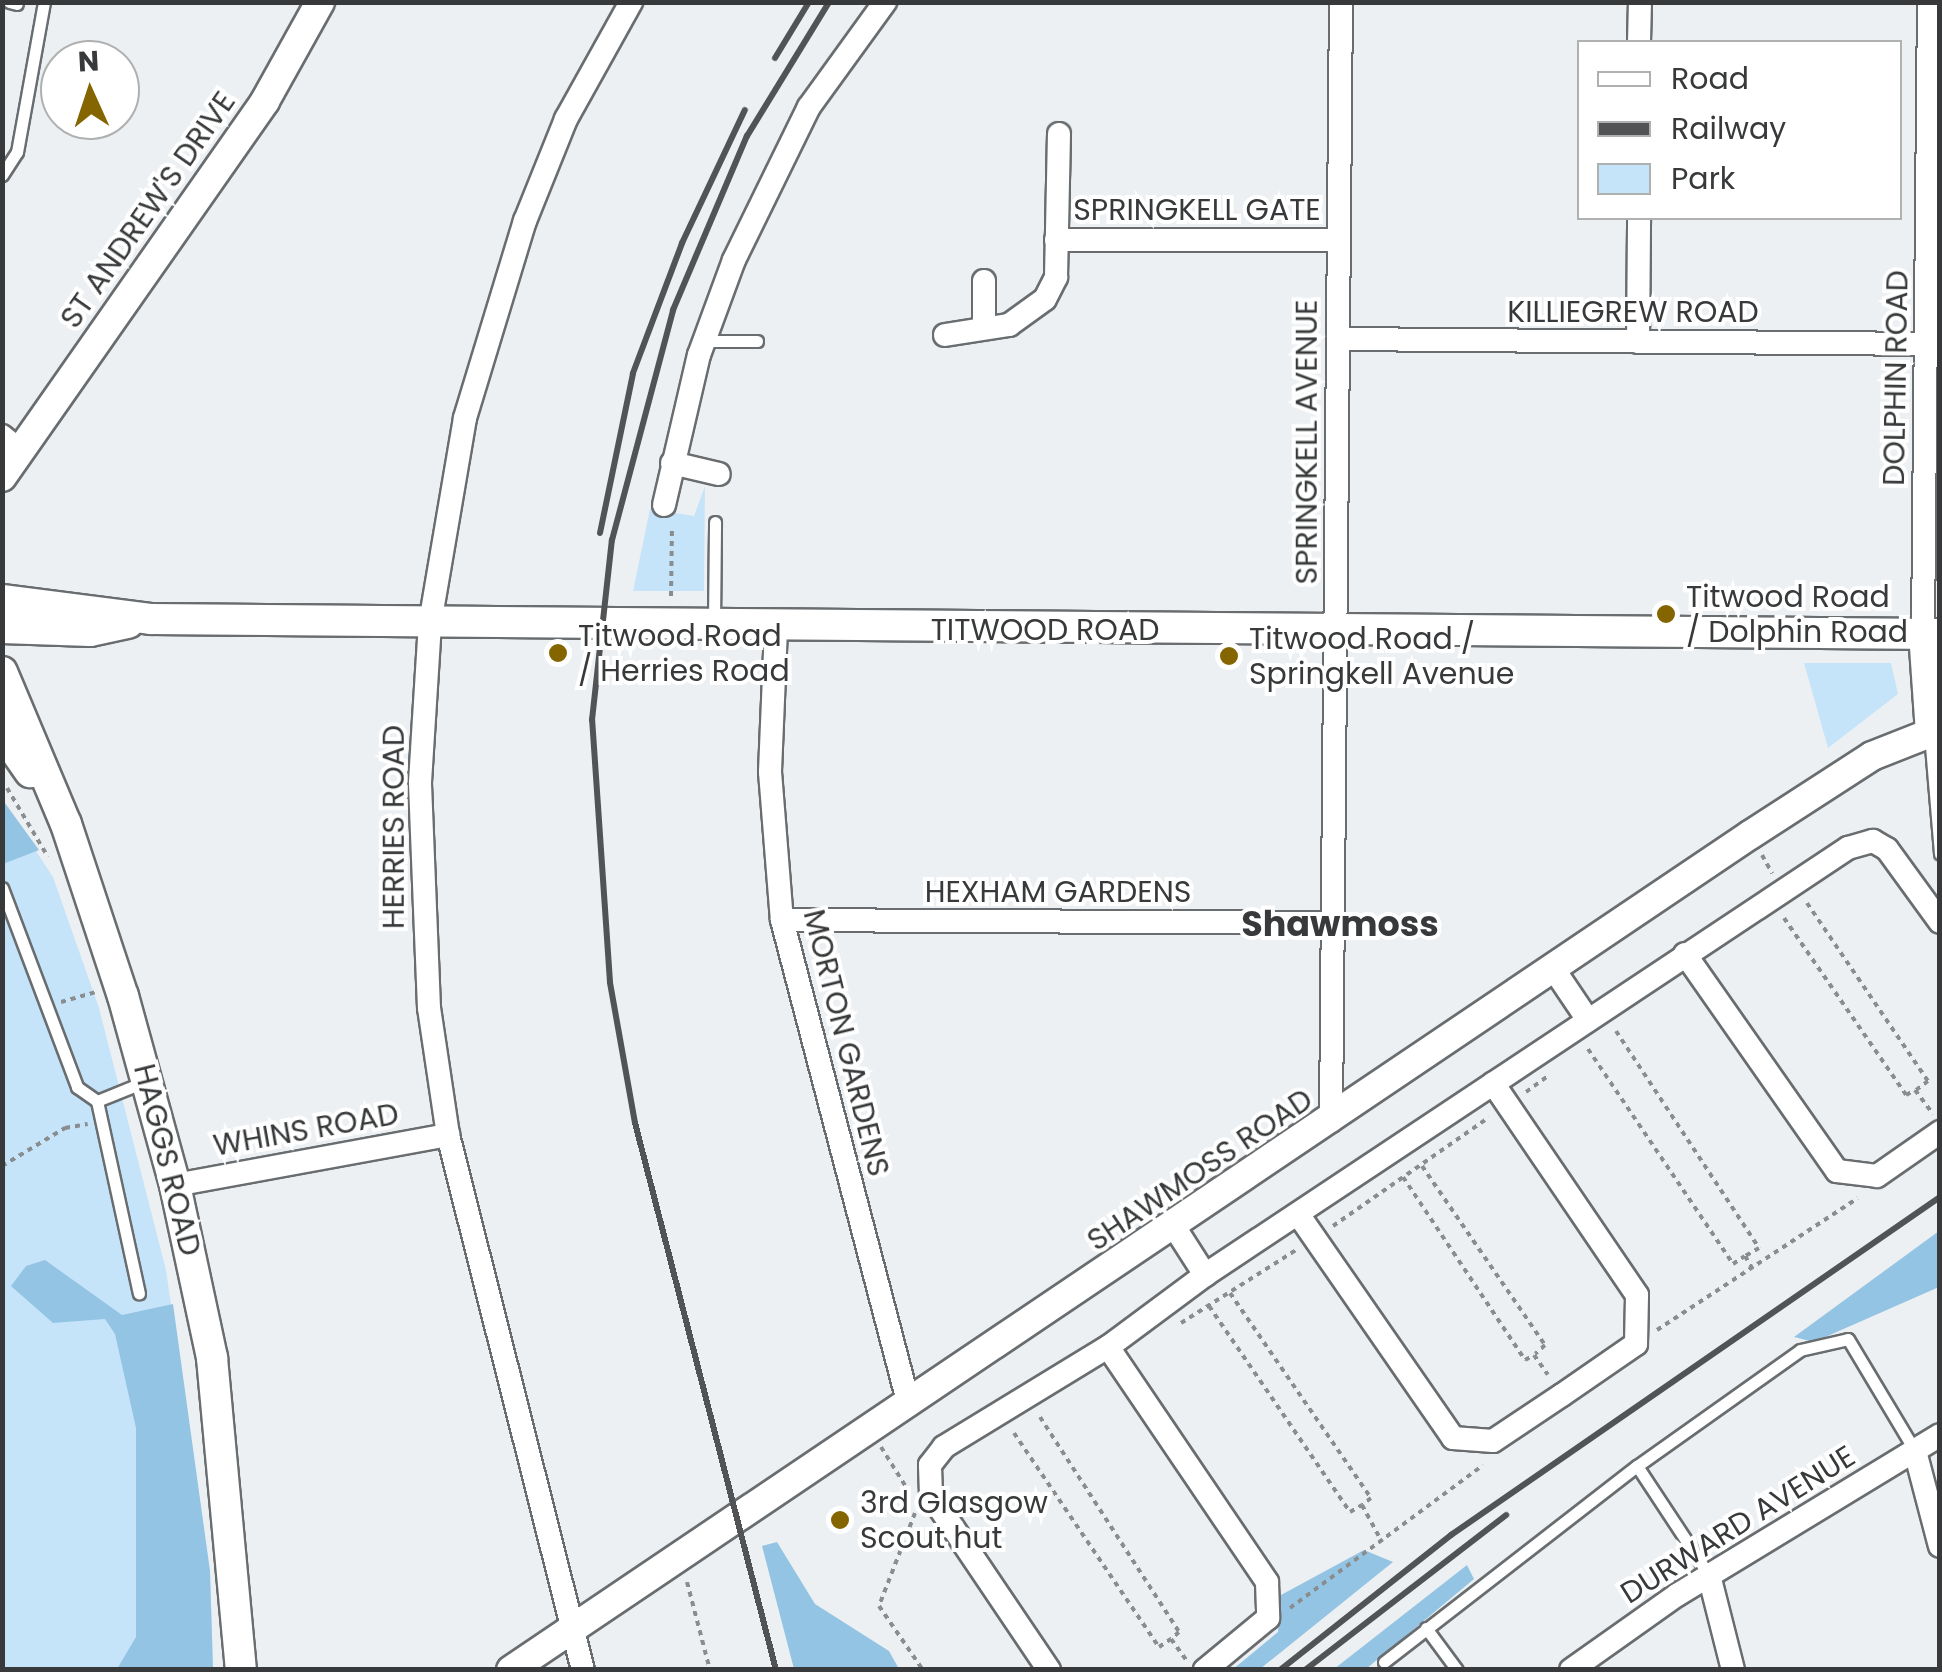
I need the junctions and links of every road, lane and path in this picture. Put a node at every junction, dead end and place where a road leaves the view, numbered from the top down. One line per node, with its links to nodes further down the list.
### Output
1 (44, 2): 10 (lane)
2 (320, 2): 22 (street, ST ANDREW'S DRIVE)
3 (630, 2): 30 (street, HERRIES ROAD)
4 (886, 2): 18 (street)
5 (1340, 2): 13 (street, SPRINGKELL AVENUE)
6 (1640, 2): 8 (street)
7 (1929, 2): 21 (street, DOLPHIN ROAD)
8 (1640, 40)
9 (1059, 134): 12 (street, SPRINGKELL GATE)
10 (2, 175)
11 (1638, 220): 20 (street)
12 (1056, 240): 13 (street, SPRINGKELL GATE); 15 (street, SPRINGKELL GATE)
13 (1338, 240): 17 (street, SPRINGKELL AVENUE)
14 (984, 280): 15 (street)
15 (984, 324): 16 (street, SPRINGKELL GATE)
16 (945, 334)
17 (1338, 339): 20 (street, KILLIEGREW ROAD); 35 (street, SPRINGKELL AVENUE)
18 (704, 340): 19 (lane); 23 (street)
19 (757, 341)
20 (1638, 342): 21 (street, KILLIEGREW ROAD)
21 (1934, 344): 36 (street, DOLPHIN ROAD)
22 (8, 450): 25 (street, ST ANDREW'S DRIVE)
23 (672, 463): 24 (street); 26 (street)
24 (719, 474)
25 (2, 476)
26 (664, 505): 31 (path)
27 (716, 522): 32 (lane)
28 (2, 600): 29 (main road, TITWOOD ROAD)
29 (151, 619): 30 (main road, TITWOOD ROAD); 33 (main road, TITWOOD ROAD)
30 (430, 624): 31 (main road, TITWOOD ROAD); 66 (street, HERRIES ROAD)
31 (670, 626): 32 (main road, TITWOOD ROAD)
32 (714, 627): 34 (main road, TITWOOD ROAD)
33 (2, 628)
34 (776, 628): 35 (main road, TITWOOD ROAD); 47 (street, MORTON GARDENS)
35 (1335, 631): 36 (main road, TITWOOD ROAD); 49 (street, SPRINGKELL AVENUE)
36 (1931, 634): 39 (street)
37 (2, 672): 41 (main road, HAGGS ROAD)
38 (2, 732): 41 (main road)
39 (1935, 732): 42 (lane); 51 (street, SHAWMOSS ROAD)
40 (2, 779): 43 (path)
41 (66, 824): 52 (main road, HAGGS ROAD)
42 (1940, 854)
43 (51, 863)
44 (2, 888): 53 (lane)
45 (1807, 903): 59 (path)
46 (1784, 918): 59 (path)
47 (782, 920): 49 (street, HEXHAM GARDENS); 86 (street, MORTON GARDENS)
48 (1940, 922): 50 (street)
49 (1334, 923): 62 (street, SPRINGKELL AVENUE)
50 (1685, 954): 54 (street); 69 (street)
51 (1555, 971): 54 (street); 62 (street, SHAWMOSS ROAD)
52 (104, 990): 53 (path); 57 (main road, HAGGS ROAD)
53 (47, 1006): 60 (lane)
54 (1588, 1020): 58 (street)
55 (1616, 1031): 75 (path)
56 (1588, 1049): 75 (path)
57 (148, 1080): 60 (lane); 71 (main road, HAGGS ROAD)
58 (1494, 1083): 61 (street); 72 (street)
59 (1915, 1090): 63 (path)
60 (97, 1101): 64 (lane)
61 (1507, 1104): 68 (path); 82 (street)
62 (1330, 1121): 73 (street, SHAWMOSS ROAD)
63 (1940, 1123)
64 (97, 1124): 67 (path); 78 (lane)
65 (1940, 1132): 69 (street)
66 (448, 1135): 71 (street, WHINS ROAD); 101 (street, HERRIES ROAD)
67 (2, 1166)
68 (1422, 1166): 70 (path); 84 (path)
69 (1877, 1176): 76 (path)
70 (1403, 1177): 74 (path); 84 (path)
71 (174, 1184): 106 (main road, HAGGS ROAD)
72 (1298, 1214): 74 (street); 77 (street)
73 (1175, 1228): 77 (street); 86 (street, SHAWMOSS ROAD)
74 (1314, 1239): 79 (path); 91 (street)
75 (1745, 1256): 76 (path)
76 (1752, 1268): 82 (path)
77 (1205, 1275): 83 (street)
78 (139, 1293)
79 (1230, 1293): 80 (path); 95 (path)
80 (1209, 1306): 81 (path); 95 (path)
81 (1166, 1333)
82 (1636, 1344): 85 (street)
83 (1108, 1346): 94 (street); 100 (street)
84 (1534, 1355): 85 (path)
85 (1562, 1395): 91 (street)
86 (909, 1404): 88 (street, SHAWMOSS ROAD)
87 (1053, 1408): 103 (path)
88 (872, 1430): 94 (path); 98 (street, SHAWMOSS ROAD)
89 (1940, 1436): 92 (street, DURWARD AVENUE)
90 (1001, 1441): 103 (path)
91 (1493, 1441): 96 (path)
92 (1915, 1451): 93 (lane); 97 (street); 99 (street, DURWARD AVENUE)
93 (1638, 1466): 99 (lane); 102 (lane)
94 (924, 1500): 110 (path); 111 (street)
95 (1362, 1505): 96 (path)
96 (1382, 1542): 100 (path)
97 (1940, 1546)
98 (680, 1556): 101 (street, SHAWMOSS ROAD); 109 (path)
99 (1708, 1576): 104 (street, DURWARD AVENUE); 116 (street)
100 (1268, 1618): 113 (street)
101 (573, 1628): 107 (street, SHAWMOSS ROAD); 108 (street, HERRIES ROAD)
102 (1426, 1628): 105 (lane); 114 (lane)
103 (1170, 1639): 112 (path)
104 (1602, 1659): 115 (street, DURWARD AVENUE)
105 (1384, 1662)
106 (241, 1670)
107 (511, 1670)
108 (583, 1670)
109 (710, 1670)
110 (923, 1670)
111 (1049, 1670)
112 (1194, 1670)
113 (1205, 1670)
114 (1458, 1670)
115 (1571, 1670)
116 (1733, 1670)

